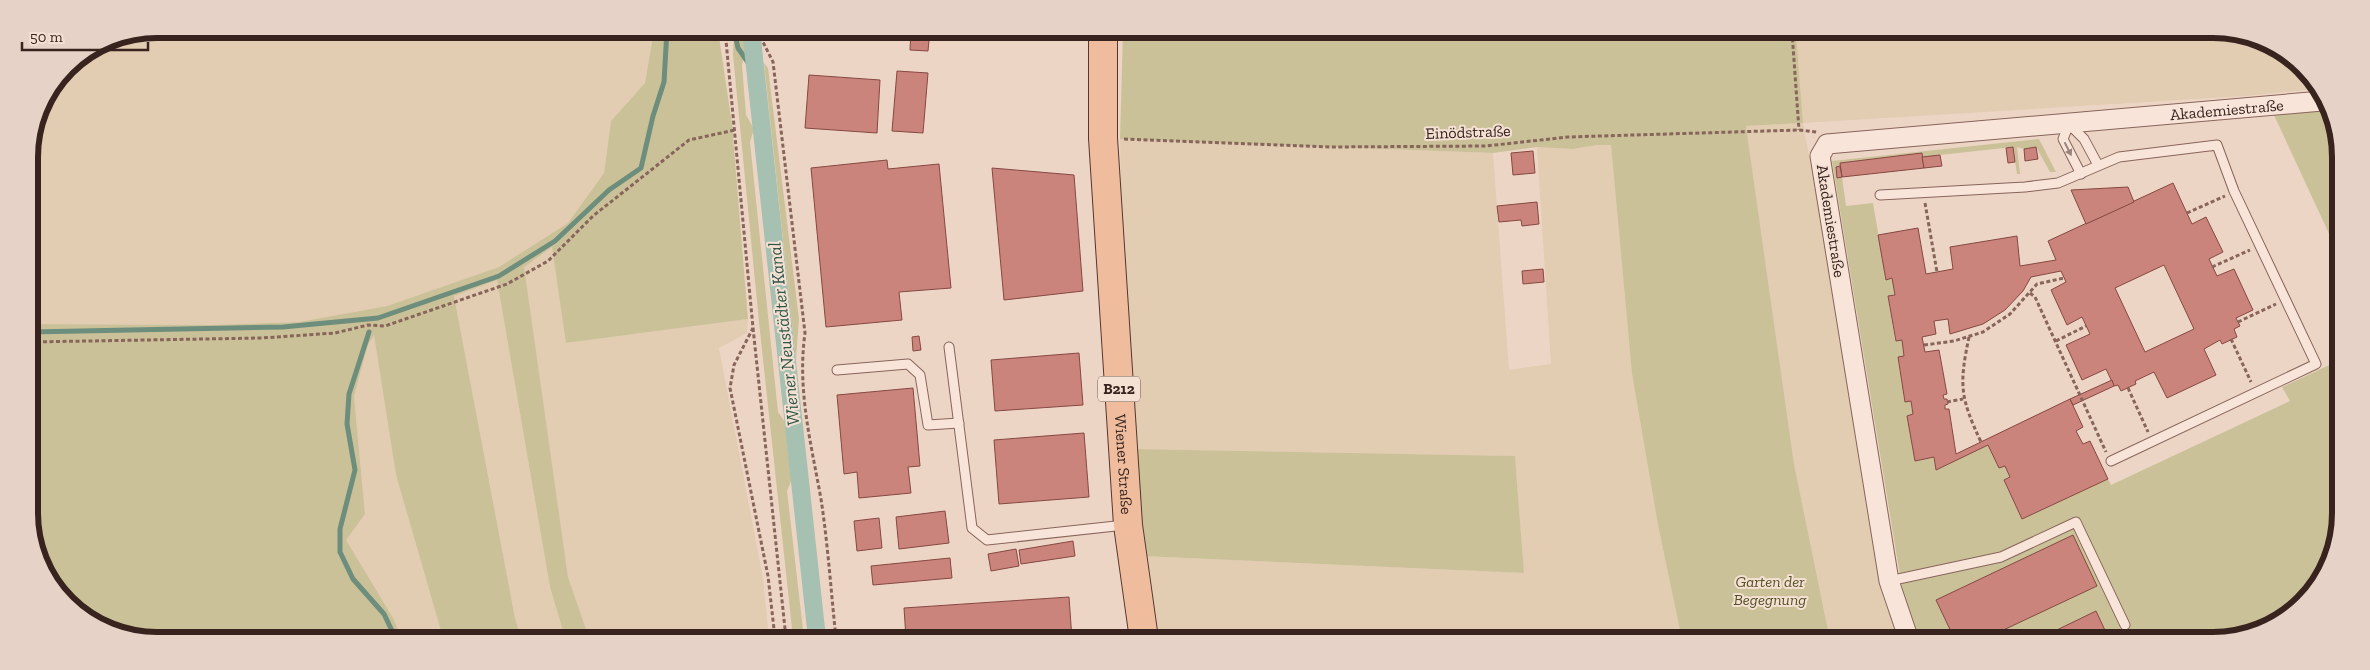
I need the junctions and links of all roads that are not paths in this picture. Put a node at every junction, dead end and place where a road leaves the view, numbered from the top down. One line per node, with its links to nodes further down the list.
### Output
1 (1103, 38): 11 (main road, Wiener Straße / B212)
2 (2319, 101): 3 (street, Akademiestraße)
3 (2069, 124): 4 (lane); 5 (lane, one-way to 5); 12 (street, Akademiestraße)
4 (2098, 165): 5 (lane); 10 (lane)
5 (2081, 174): 6 (lane)
6 (1880, 195)
7 (949, 348): 9 (lane)
8 (837, 370): 9 (lane)
9 (959, 423): 11 (lane)
10 (2111, 461)
11 (1128, 525): 14 (main road, Wiener Straße / B212)
12 (1889, 580): 13 (lane); 15 (street, Akademiestraße)
13 (2125, 625)
14 (1143, 632)
15 (1906, 632)

